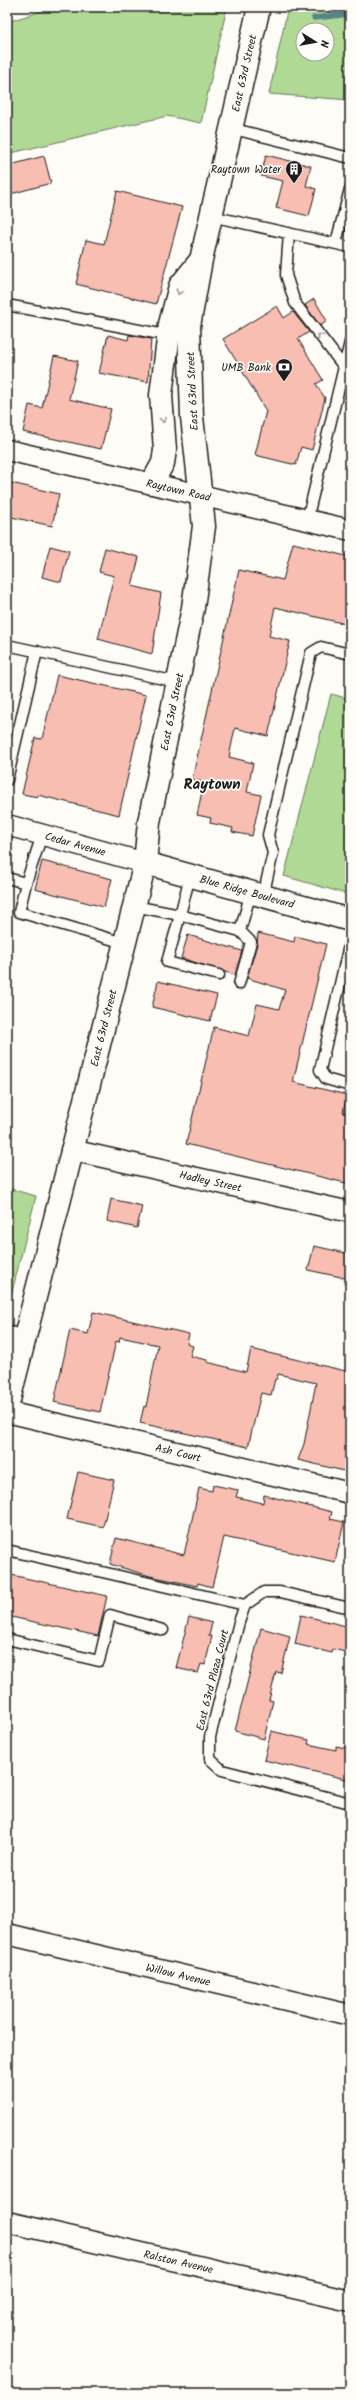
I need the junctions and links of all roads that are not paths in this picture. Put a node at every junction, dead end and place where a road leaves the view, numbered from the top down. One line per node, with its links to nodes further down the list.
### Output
1 (259, 7): 2 (street, East 63rd Street)
2 (232, 118): 3 (lane); 5 (street, East 63rd Street)
3 (350, 158)
4 (350, 189): 7 (lane)
5 (211, 216): 6 (lane); 9 (street, East 63rd Street)
6 (289, 233): 7 (lane); 13 (lane, one-way to 6)
7 (336, 243): 8 (lane)
8 (350, 246)
9 (201, 260): 11 (street, one-way to 11); 16 (street, East 63rd Street)
10 (7, 305): 11 (lane)
11 (168, 334): 15 (street, one-way to 15)
12 (350, 342): 13 (lane)
13 (344, 367): 17 (lane)
14 (7, 450): 15 (street, Raytown Road)
15 (152, 483): 16 (street, Raytown Road)
16 (202, 495): 17 (street, Raytown Road); 22 (street, East 63rd Street)
17 (307, 520): 18 (street, Raytown Road)
18 (350, 530)
19 (7, 645): 20 (lane)
20 (37, 652): 22 (lane); 23 (lane)
21 (350, 654): 30 (lane)
22 (177, 682): 26 (street, East 63rd Street)
23 (7, 779)
24 (7, 826): 25 (street, Cedar Avenue)
25 (42, 835): 26 (street, Cedar Avenue); 29 (lane)
26 (145, 863): 27 (street, Blue Ridge Boulevard); 31 (street, East 63rd Street)
27 (190, 876): 30 (street, Blue Ridge Boulevard); 32 (lane)
28 (7, 878): 29 (lane)
29 (26, 883): 36 (lane)
30 (257, 894): 33 (street, Blue Ridge Boulevard); 34 (lane)
31 (134, 906): 32 (lane); 36 (street, East 63rd Street)
32 (180, 915): 34 (lane); 37 (lane)
33 (350, 920)
34 (240, 931): 39 (lane)
35 (350, 942): 38 (lane)
36 (124, 943): 41 (street, East 63rd Street)
37 (219, 975)
38 (346, 976): 40 (lane)
39 (239, 984)
40 (350, 1086)
41 (71, 1150): 42 (street, Hadley Street); 43 (street, East 63rd Street)
42 (350, 1212)
43 (15, 1339): 44 (street, East 63rd Street)
44 (7, 1408)
45 (7, 1412): 46 (street, Ash Court)
46 (350, 1493)
47 (7, 1550): 48 (lane)
48 (245, 1605): 49 (lane); 52 (lane, East 63rd Plaza Court)
49 (350, 1608)
50 (163, 1630): 51 (lane)
51 (7, 1639)
52 (350, 1803)
53 (7, 1934): 54 (street, Willow Avenue)
54 (350, 2015)
55 (7, 2222): 56 (street, Ralston Avenue)
56 (350, 2301)

